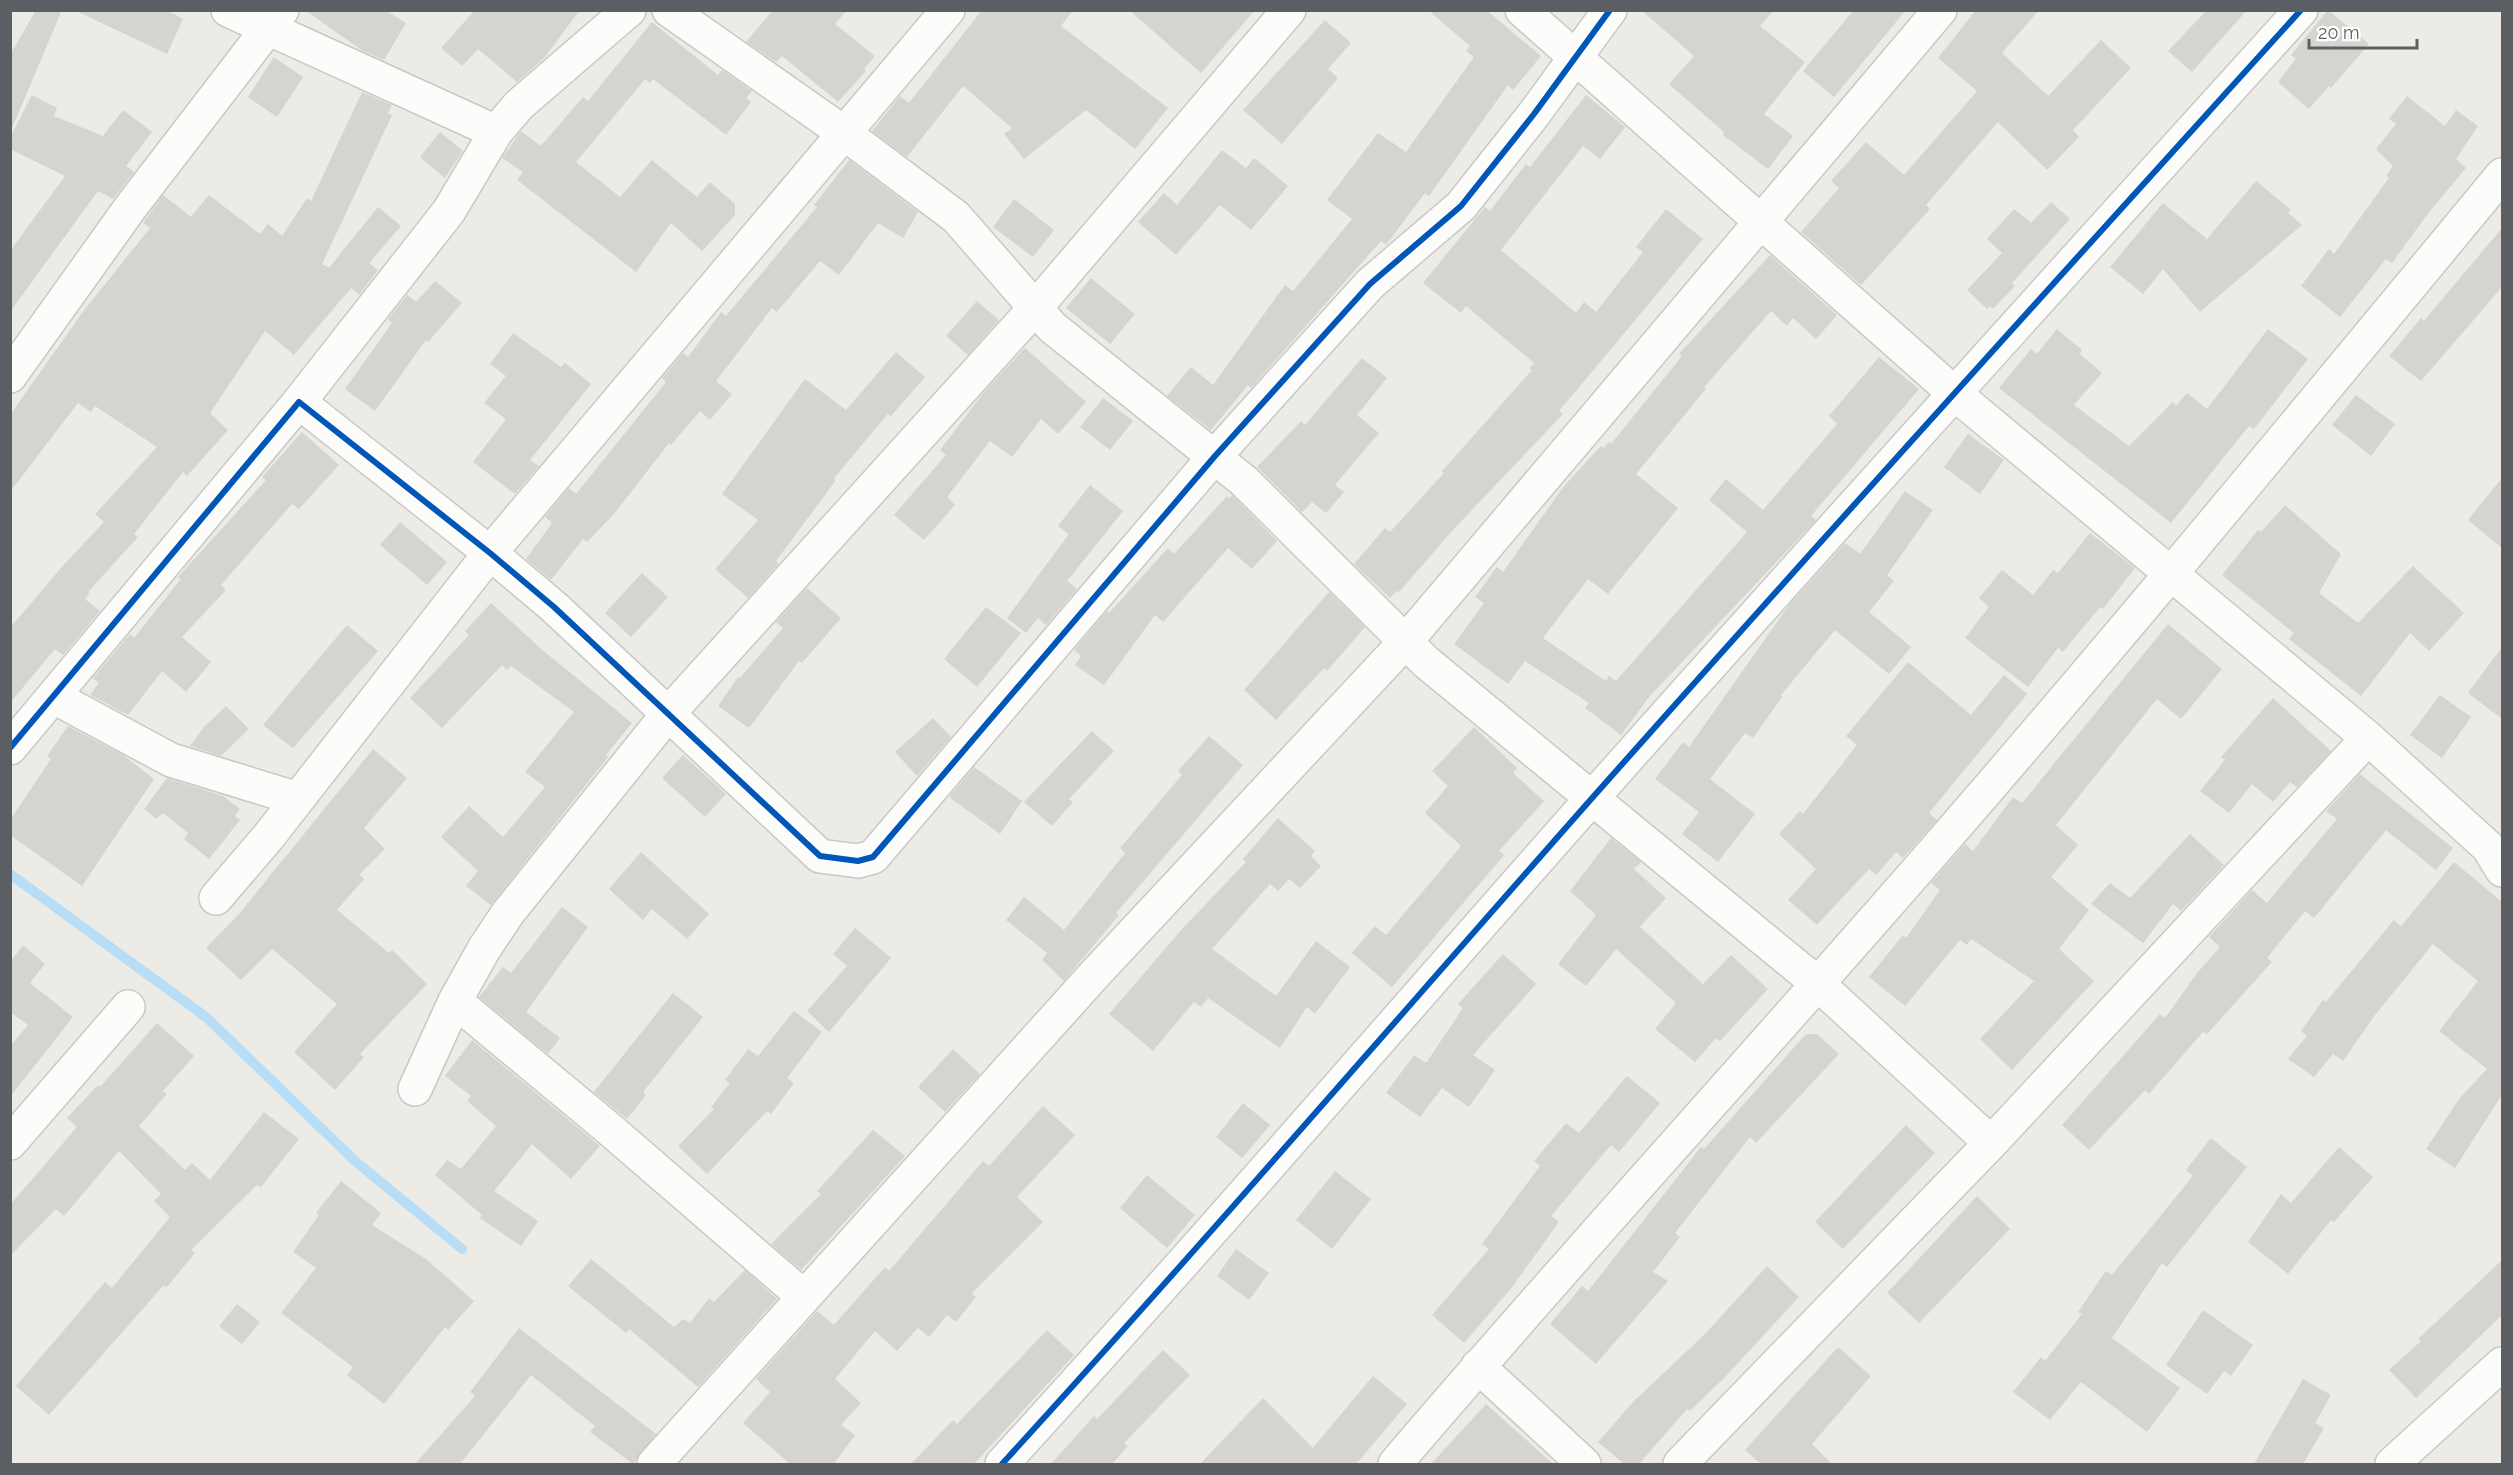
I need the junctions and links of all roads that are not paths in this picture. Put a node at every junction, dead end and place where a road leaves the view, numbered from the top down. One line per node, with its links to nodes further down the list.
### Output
1 (228, 10): 10 (street)
2 (629, 10): 12 (street)
3 (669, 10): 13 (street)
4 (948, 10): 13 (street)
5 (1289, 10): 16 (street)
6 (1522, 10): 11 (street)
7 (1610, 10): 11 (street)
8 (1940, 10): 15 (street)
9 (2301, 10): 18 (street)
10 (275, 19): 12 (street); 17 (street)
11 (1575, 58): 15 (street); 20 (street)
12 (496, 132): 19 (street)
13 (844, 133): 16 (street); 21 (street)
14 (2502, 175): 22 (street)
15 (1761, 223): 18 (street); 23 (street)
16 (1036, 307): 20 (street); 25 (street)
17 (10, 376)
18 (1954, 393): 22 (street); 28 (street)
19 (299, 402): 21 (street); 24 (street)
20 (1215, 456): 23 (street); 25 (street)
21 (490, 553): 25 (street); 29 (street)
22 (2173, 573): 26 (street); 32 (street)
23 (1406, 641): 28 (street); 38 (street)
24 (54, 697): 27 (street); 29 (street)
25 (667, 715): 33 (street)
26 (2368, 738): 30 (street); 37 (street)
27 (10, 748)
28 (1593, 797): 32 (street); 43 (street)
29 (298, 799): 31 (street)
30 (2502, 870)
31 (216, 898)
32 (1817, 983): 37 (street); 39 (street)
33 (455, 1001): 35 (street); 38 (street)
34 (128, 1006): 36 (street)
35 (415, 1089)
36 (10, 1143)
37 (1991, 1143): 41 (street)
38 (804, 1297): 42 (street)
39 (1478, 1366): 44 (street); 45 (street)
40 (2499, 1373): 46 (street)
41 (1688, 1462)
42 (654, 1464)
43 (1002, 1464)
44 (1395, 1464)
45 (1584, 1464)
46 (2392, 1464)

